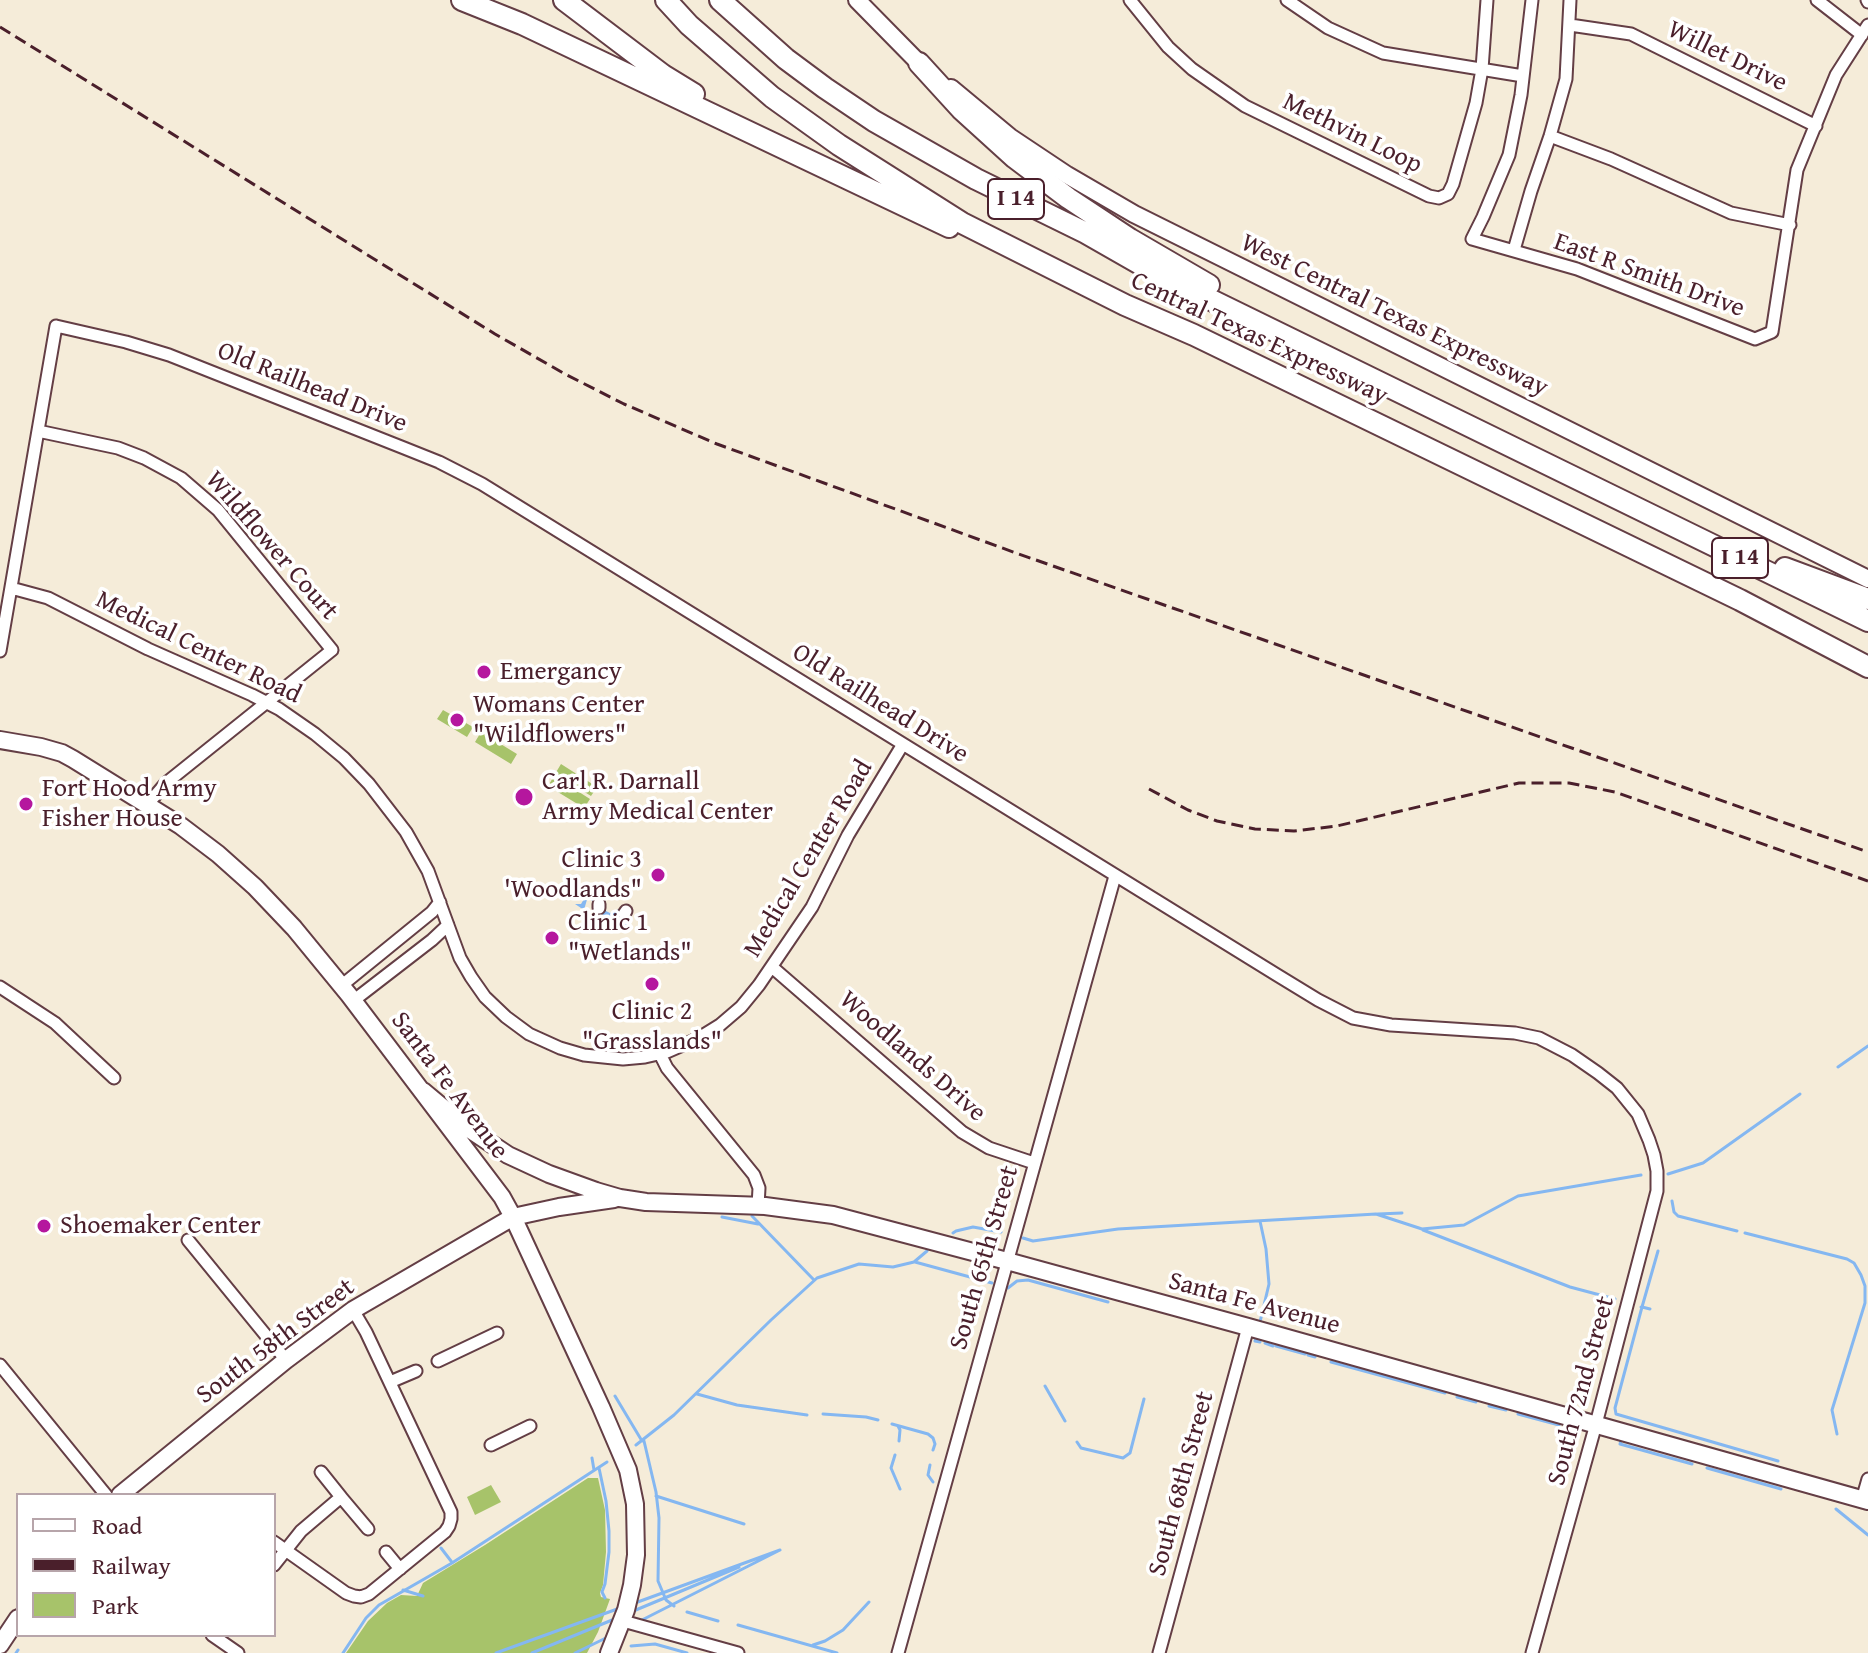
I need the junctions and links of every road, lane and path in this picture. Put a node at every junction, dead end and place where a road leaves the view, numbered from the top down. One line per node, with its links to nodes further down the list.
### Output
1 (462, 0): 19 (highway)
2 (564, 0): 19 (highway)
3 (666, 0): 22 (highway, Central Texas Expressway / I 14)
4 (720, 0): 23 (highway, Central Texas Expressway / I 14)
5 (857, 0): 14 (street, West Central Texas Expressway)
6 (1130, 0): 15 (street, Methvin Loop)
7 (1287, 0): 15 (street)
8 (1487, 0): 15 (street, Methvin Loop)
9 (1532, 0): 16 (street)
10 (1570, 0): 12 (street)
11 (1817, 0): 13 (street)
12 (1570, 25): 17 (street, Willet Drive); 18 (street)
13 (1865, 30): 17 (street, East R Smith Drive)
14 (919, 63): 23 (highway); 26 (street, West Central Texas Expressway)
15 (1482, 69): 16 (street)
16 (1523, 76): 21 (street, East R Smith Drive)
17 (1816, 126): 20 (street, East R Smith Drive)
18 (1550, 136): 20 (street); 21 (street)
19 (817, 165): 22 (highway)
20 (1790, 225): 21 (street, East R Smith Drive)
21 (1514, 250)
22 (1125, 305): 29 (highway, Central Texas Expressway / I 14)
23 (1336, 361): 25 (highway, Central Texas Expressway / I 14)
24 (38, 431): 27 (street); 34 (street, Wildflower Court); 36 (street, Old Railhead Drive)
25 (1612, 495): 28 (highway); 30 (highway, Central Texas Expressway / I 14)
26 (1868, 579)
27 (11, 588): 31 (street); 34 (street, Medical Center Road)
28 (1868, 599)
29 (1740, 600): 32 (highway, Central Texas Expressway / I 14); 33 (highway)
30 (1868, 621)
31 (0, 651)
32 (1868, 667)
33 (1868, 679)
34 (267, 702): 37 (street, Wildflower Court); 39 (street, Medical Center Road)
35 (0, 740): 37 (street, Santa Fe Avenue)
36 (903, 744): 38 (street, Old Railhead Drive); 41 (street, Medical Center Road)
37 (148, 804): 42 (street, Santa Fe Avenue)
38 (1115, 876): 48 (street, Old Railhead Drive); 49 (street, South 65th Street)
39 (440, 902): 40 (street, Medical Center Road); 42 (street)
40 (448, 925): 44 (street); 45 (street, Medical Center Road)
41 (772, 967): 45 (street, Medical Center Road); 49 (street, Woodlands Drive)
42 (341, 986): 44 (street, Santa Fe Avenue)
43 (0, 987): 46 (street)
44 (353, 1001): 47 (street, Santa Fe Avenue)
45 (660, 1054): 51 (street)
46 (114, 1078)
47 (423, 1091): 50 (street); 52 (street, Santa Fe Avenue)
48 (1649, 1140): 63 (street, South 72nd Street)
49 (1034, 1163): 54 (street, South 65th Street)
50 (620, 1198): 51 (street, Santa Fe Avenue); 52 (street, South 58th Street)
51 (758, 1206): 54 (street, Santa Fe Avenue)
52 (513, 1217): 55 (street, South 58th Street); 79 (street, Santa Fe Avenue)
53 (188, 1240): 58 (street)
54 (1007, 1261): 56 (street, Santa Fe Avenue); 85 (street, South 65th Street)
55 (353, 1310): 58 (street, South 58th Street); 62 (street)
56 (1248, 1327): 63 (street, Santa Fe Avenue); 86 (street, South 68th Street)
57 (497, 1333): 59 (street)
58 (286, 1360): 69 (street, South 58th Street)
59 (438, 1361)
60 (0, 1365): 68 (street)
61 (416, 1371): 62 (street)
62 (390, 1382): 77 (street)
63 (1596, 1424): 71 (street, Santa Fe Avenue); 87 (street, South 72nd Street)
64 (530, 1426): 65 (street)
65 (491, 1445)
66 (321, 1472): 70 (street)
67 (1868, 1479): 71 (street)
68 (104, 1493)
69 (122, 1493)
70 (341, 1497): 72 (street); 74 (street)
71 (1865, 1500)
72 (368, 1529)
73 (276, 1543): 74 (street)
74 (285, 1550): 76 (street); 77 (street)
75 (386, 1552): 77 (street)
76 (276, 1562)
77 (400, 1569)
78 (16, 1621): 81 (street)
79 (623, 1621): 83 (street, Santa Fe Avenue); 84 (street)
80 (215, 1637): 82 (street)
81 (0, 1645)
82 (238, 1653)
83 (609, 1653)
84 (738, 1653)
85 (898, 1653)
86 (1159, 1653)
87 (1532, 1653)

